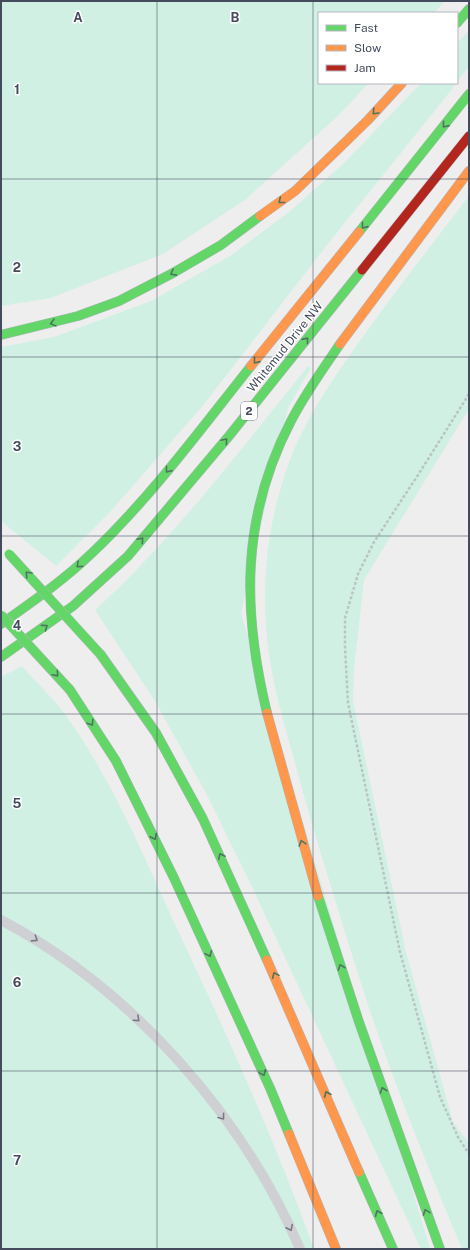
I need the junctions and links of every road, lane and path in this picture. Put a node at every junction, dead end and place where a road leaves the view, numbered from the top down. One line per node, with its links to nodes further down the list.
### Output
1 (469, 9): 2 (highway)
2 (458, 22)
3 (401, 84): 7 (highway, one-way to 7)
4 (469, 94): 11 (highway, one-way to 11)
5 (469, 136): 12 (highway, Whitemud Drive NW / 2, one-way to 5)
6 (469, 171): 18 (highway, one-way to 6)
7 (1, 335)
8 (469, 394): 14 (path)
9 (1, 546): 17 (highway, one-way to 9, bridge)
10 (1, 614): 16 (highway, one-way to 16, bridge)
11 (1, 624)
12 (1, 657)
13 (1, 920): 15 (lane, one-way to 15)
14 (469, 1154)
15 (300, 1249)
16 (336, 1249)
17 (393, 1249)
18 (440, 1249)

